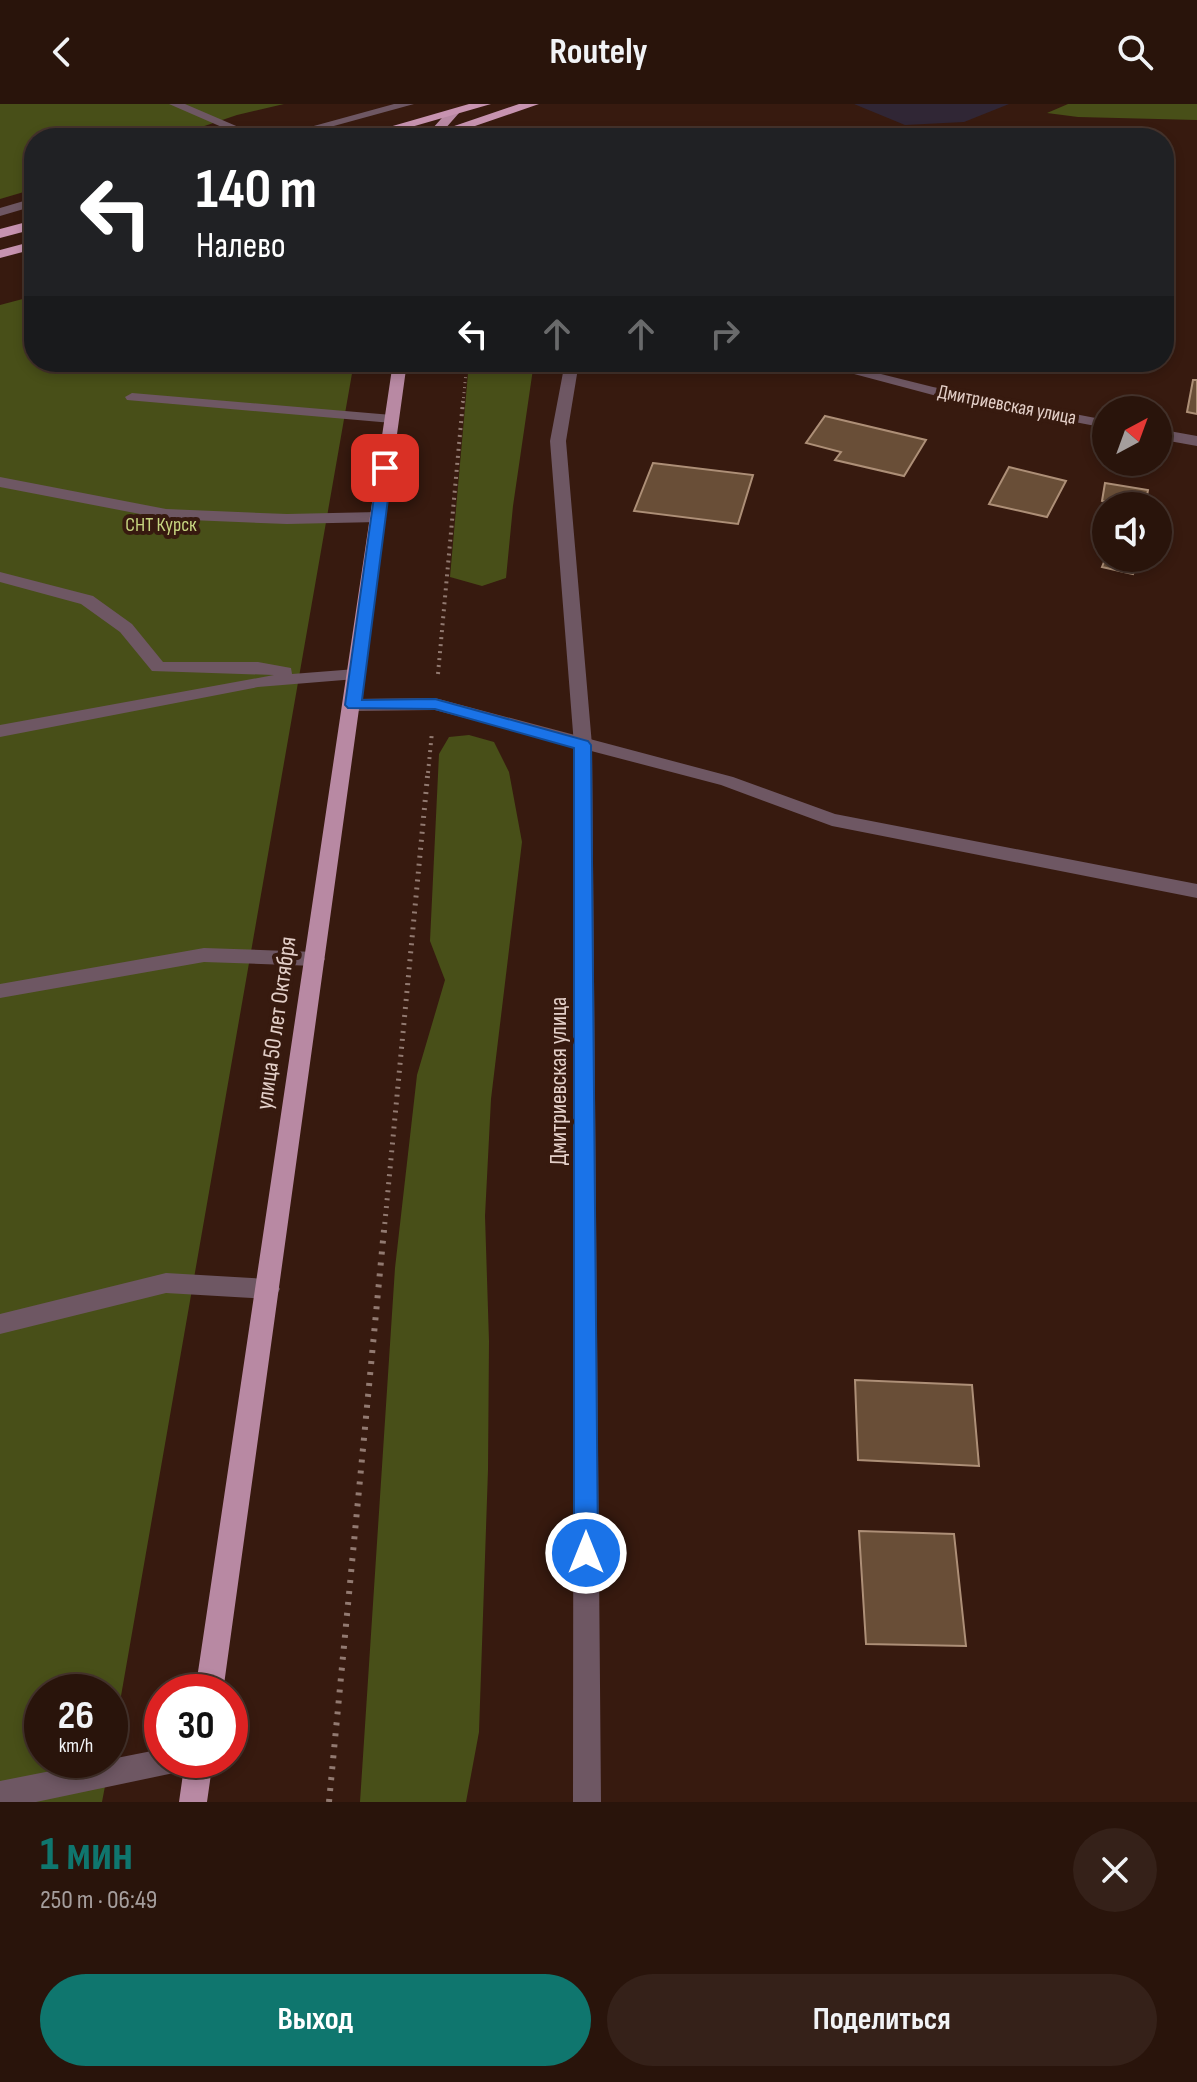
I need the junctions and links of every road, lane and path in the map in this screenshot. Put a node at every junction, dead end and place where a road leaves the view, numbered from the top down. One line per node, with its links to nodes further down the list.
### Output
1 (175, 104): 6 (street)
2 (408, 104): 7 (street)
3 (484, 104): 5 (highway)
4 (532, 104): 10 (highway)
5 (455, 108): 8 (highway); 9 (main road)
6 (234, 128)
7 (315, 128)
8 (390, 128)
9 (438, 128)
10 (459, 128)
11 (24, 205): 12 (street)
12 (0, 212)
13 (24, 227): 14 (highway)
14 (0, 234)
15 (24, 248): 16 (highway)
16 (0, 254)
17 (399, 372): 22 (main road, улица 50 лет Октября)
18 (466, 372): 31 (path)
19 (570, 372): 34 (street, Дмитриевская улица)
20 (856, 372): 23 (street, Дмитриевская улица)
21 (132, 397): 22 (street)
22 (392, 419): 27 (main road, улица 50 лет Октября)
23 (1092, 421)
24 (1172, 437): 25 (street)
25 (1197, 441)
26 (0, 482): 27 (street)
27 (378, 517): 29 (main road, улица 50 лет Октября)
28 (0, 577): 30 (street)
29 (356, 674): 30 (street); 32 (main road, улица 50 лет Октября)
30 (315, 677): 33 (street)
31 (435, 704): 32 (street); 34 (street); 45 (path)
32 (353, 705): 36 (main road, улица 50 лет Октября)
33 (0, 731)
34 (583, 745): 35 (street); 46 (street, Дмитриевская улица)
35 (1197, 891)
36 (315, 959): 37 (street); 38 (main road, улица 50 лет Октября)
37 (0, 991)
38 (268, 1289): 39 (street); 40 (main road, улица 50 лет Октября)
39 (0, 1324)
40 (212, 1674)
41 (144, 1767): 43 (street)
42 (196, 1778): 44 (main road)
43 (0, 1795)
44 (193, 1802)
45 (329, 1802)
46 (587, 1802)

